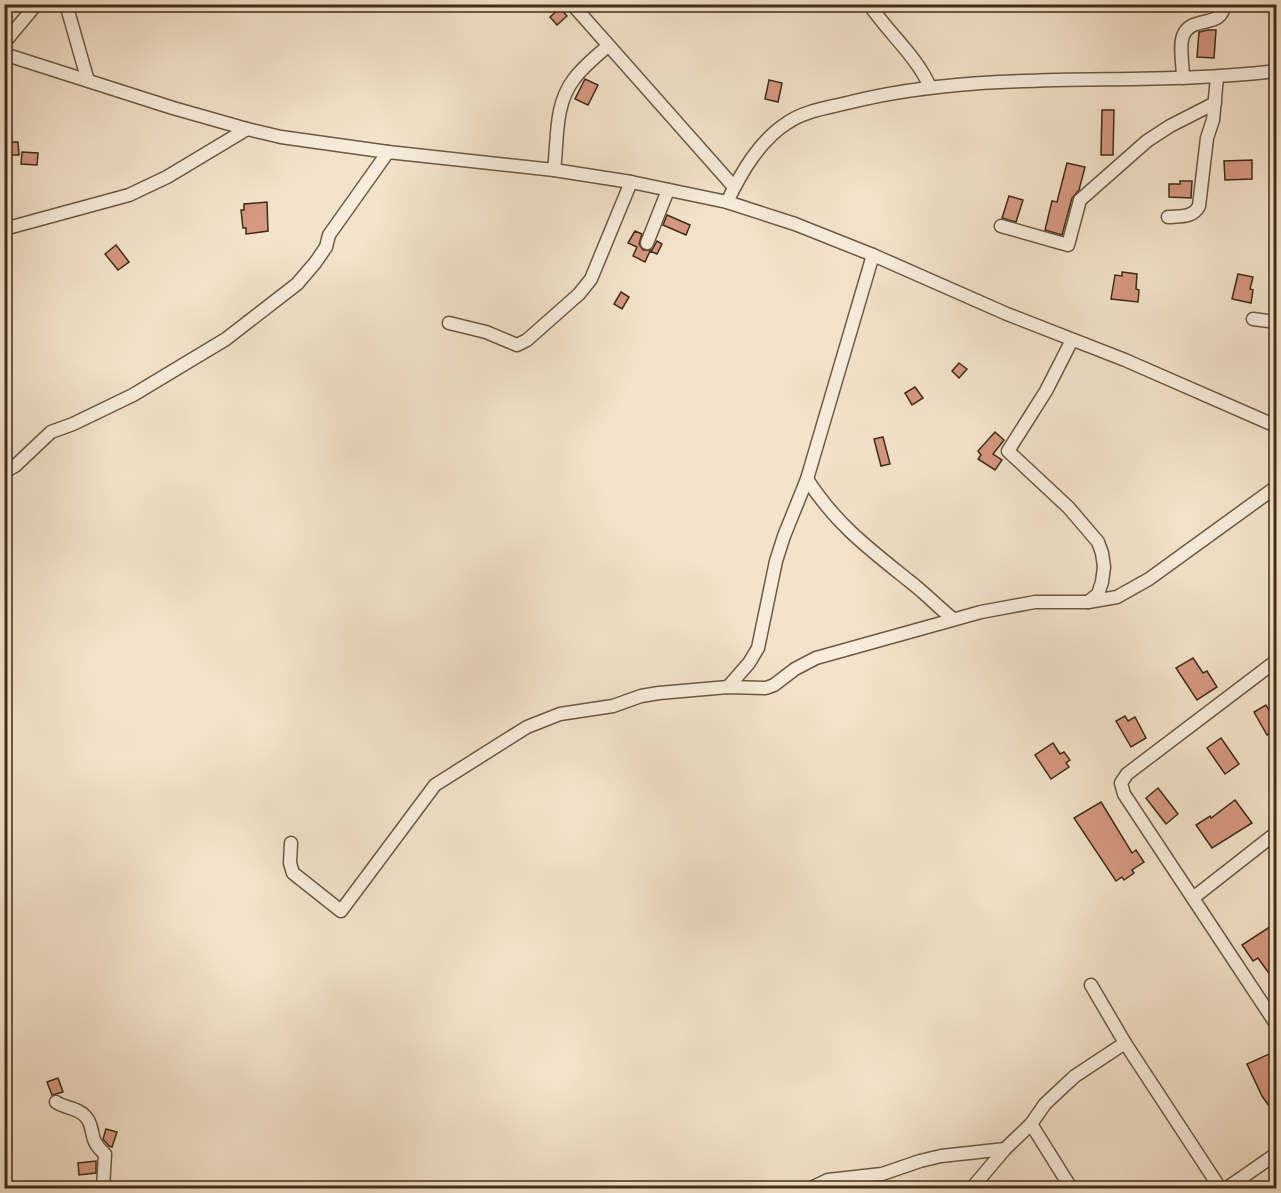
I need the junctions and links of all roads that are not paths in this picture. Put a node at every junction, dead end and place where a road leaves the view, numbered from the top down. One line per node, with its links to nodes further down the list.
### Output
1 (66, 4): 12 (street)
2 (572, 4): 7 (street)
3 (869, 4): 13 (street)
4 (1224, 4): 11 (street)
5 (35, 6): 6 (street)
6 (4, 43)
7 (608, 46): 17 (street); 19 (street)
8 (4, 54): 12 (street)
9 (1276, 72): 10 (street)
10 (1216, 77): 11 (street); 14 (street)
11 (1183, 78): 13 (street)
12 (88, 81): 15 (street)
13 (930, 87): 19 (street)
14 (1215, 104): 22 (street); 23 (street)
15 (247, 129): 16 (street); 24 (street)
16 (388, 152): 17 (street); 32 (street)
17 (554, 170): 18 (street)
18 (631, 182): 20 (street); 29 (street)
19 (734, 187): 21 (street)
20 (668, 190): 21 (street); 25 (street)
21 (727, 202): 26 (street)
22 (1168, 217)
23 (1001, 226)
24 (4, 229)
25 (648, 243)
26 (873, 255): 30 (street); 33 (street)
27 (1253, 319): 28 (street)
28 (1276, 322)
29 (449, 323)
30 (1072, 340): 31 (street); 35 (street)
31 (1276, 426)
32 (4, 472)
33 (807, 479): 36 (street); 38 (street)
34 (1276, 487): 35 (street)
35 (1088, 602): 36 (street)
36 (953, 619): 38 (street)
37 (1276, 661): 41 (street)
38 (728, 687): 40 (street)
39 (1276, 833): 41 (street)
40 (291, 843)
41 (1193, 898): 43 (street)
42 (1091, 985): 44 (street)
43 (1276, 1024)
44 (1125, 1042): 46 (street); 53 (street)
45 (56, 1102): 49 (street)
46 (1031, 1124): 47 (street); 52 (street)
47 (1005, 1149): 50 (street); 51 (street)
48 (1276, 1154): 54 (street)
49 (103, 1188)
50 (811, 1188)
51 (972, 1188)
52 (1071, 1188)
53 (1220, 1188)
54 (1227, 1188)

